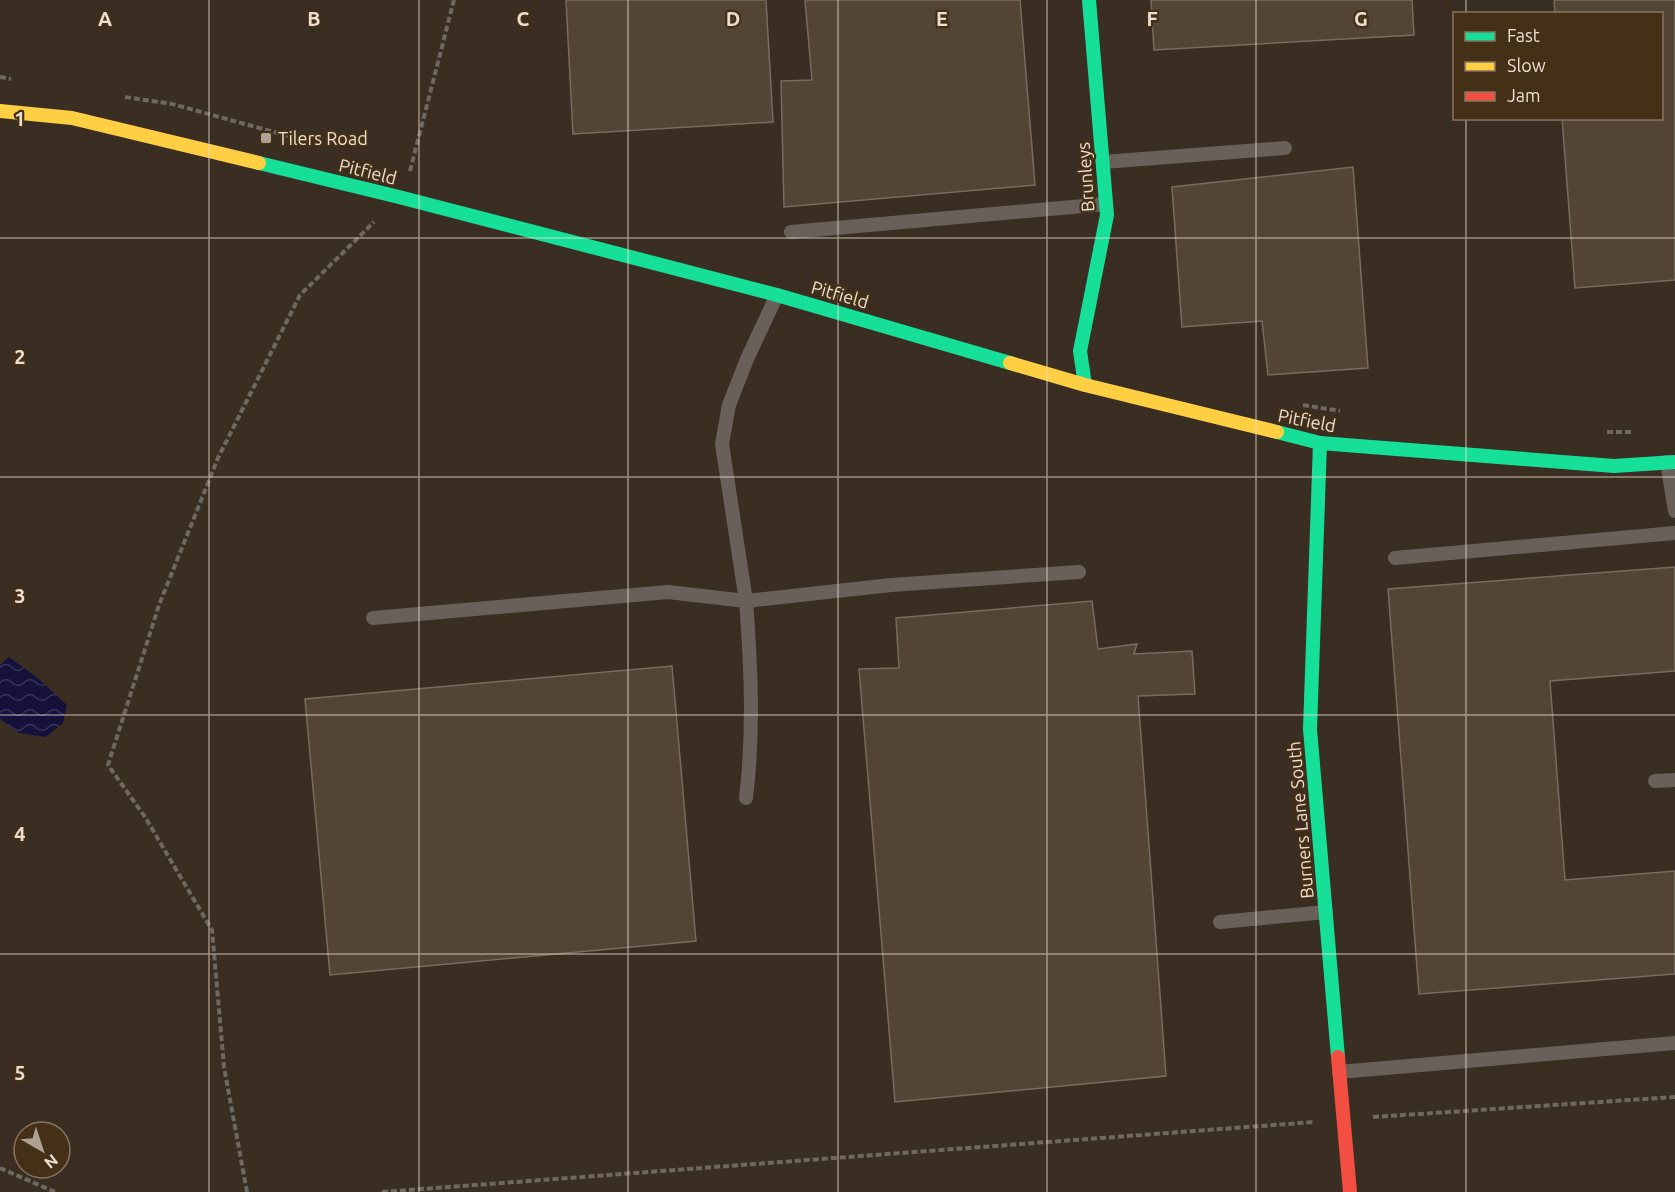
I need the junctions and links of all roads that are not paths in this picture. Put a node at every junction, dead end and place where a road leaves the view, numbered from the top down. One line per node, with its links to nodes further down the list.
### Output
1 (1089, 0): 4 (street, Brunleys)
2 (0, 111): 7 (street, Pitfield)
3 (1285, 148): 4 (lane)
4 (1102, 162): 5 (street, Brunleys)
5 (1106, 204): 6 (lane); 8 (street, Brunleys)
6 (791, 232)
7 (777, 295): 8 (street, Pitfield); 15 (lane)
8 (1085, 385): 9 (street, Pitfield)
9 (1320, 443): 10 (street, Pitfield); 20 (street, Burners Lane South)
10 (1671, 462): 11 (lane)
11 (1675, 511)
12 (1675, 533): 13 (lane)
13 (1395, 558)
14 (1079, 573): 15 (lane)
15 (746, 601): 16 (lane); 19 (lane)
16 (373, 618)
17 (1675, 780): 18 (lane)
18 (1655, 781)
19 (746, 798)
20 (1326, 912): 21 (lane); 23 (street, Burners Lane South)
21 (1220, 922)
22 (1675, 1043): 23 (lane)
23 (1339, 1072): 24 (street, Burners Lane South)
24 (1350, 1192)

